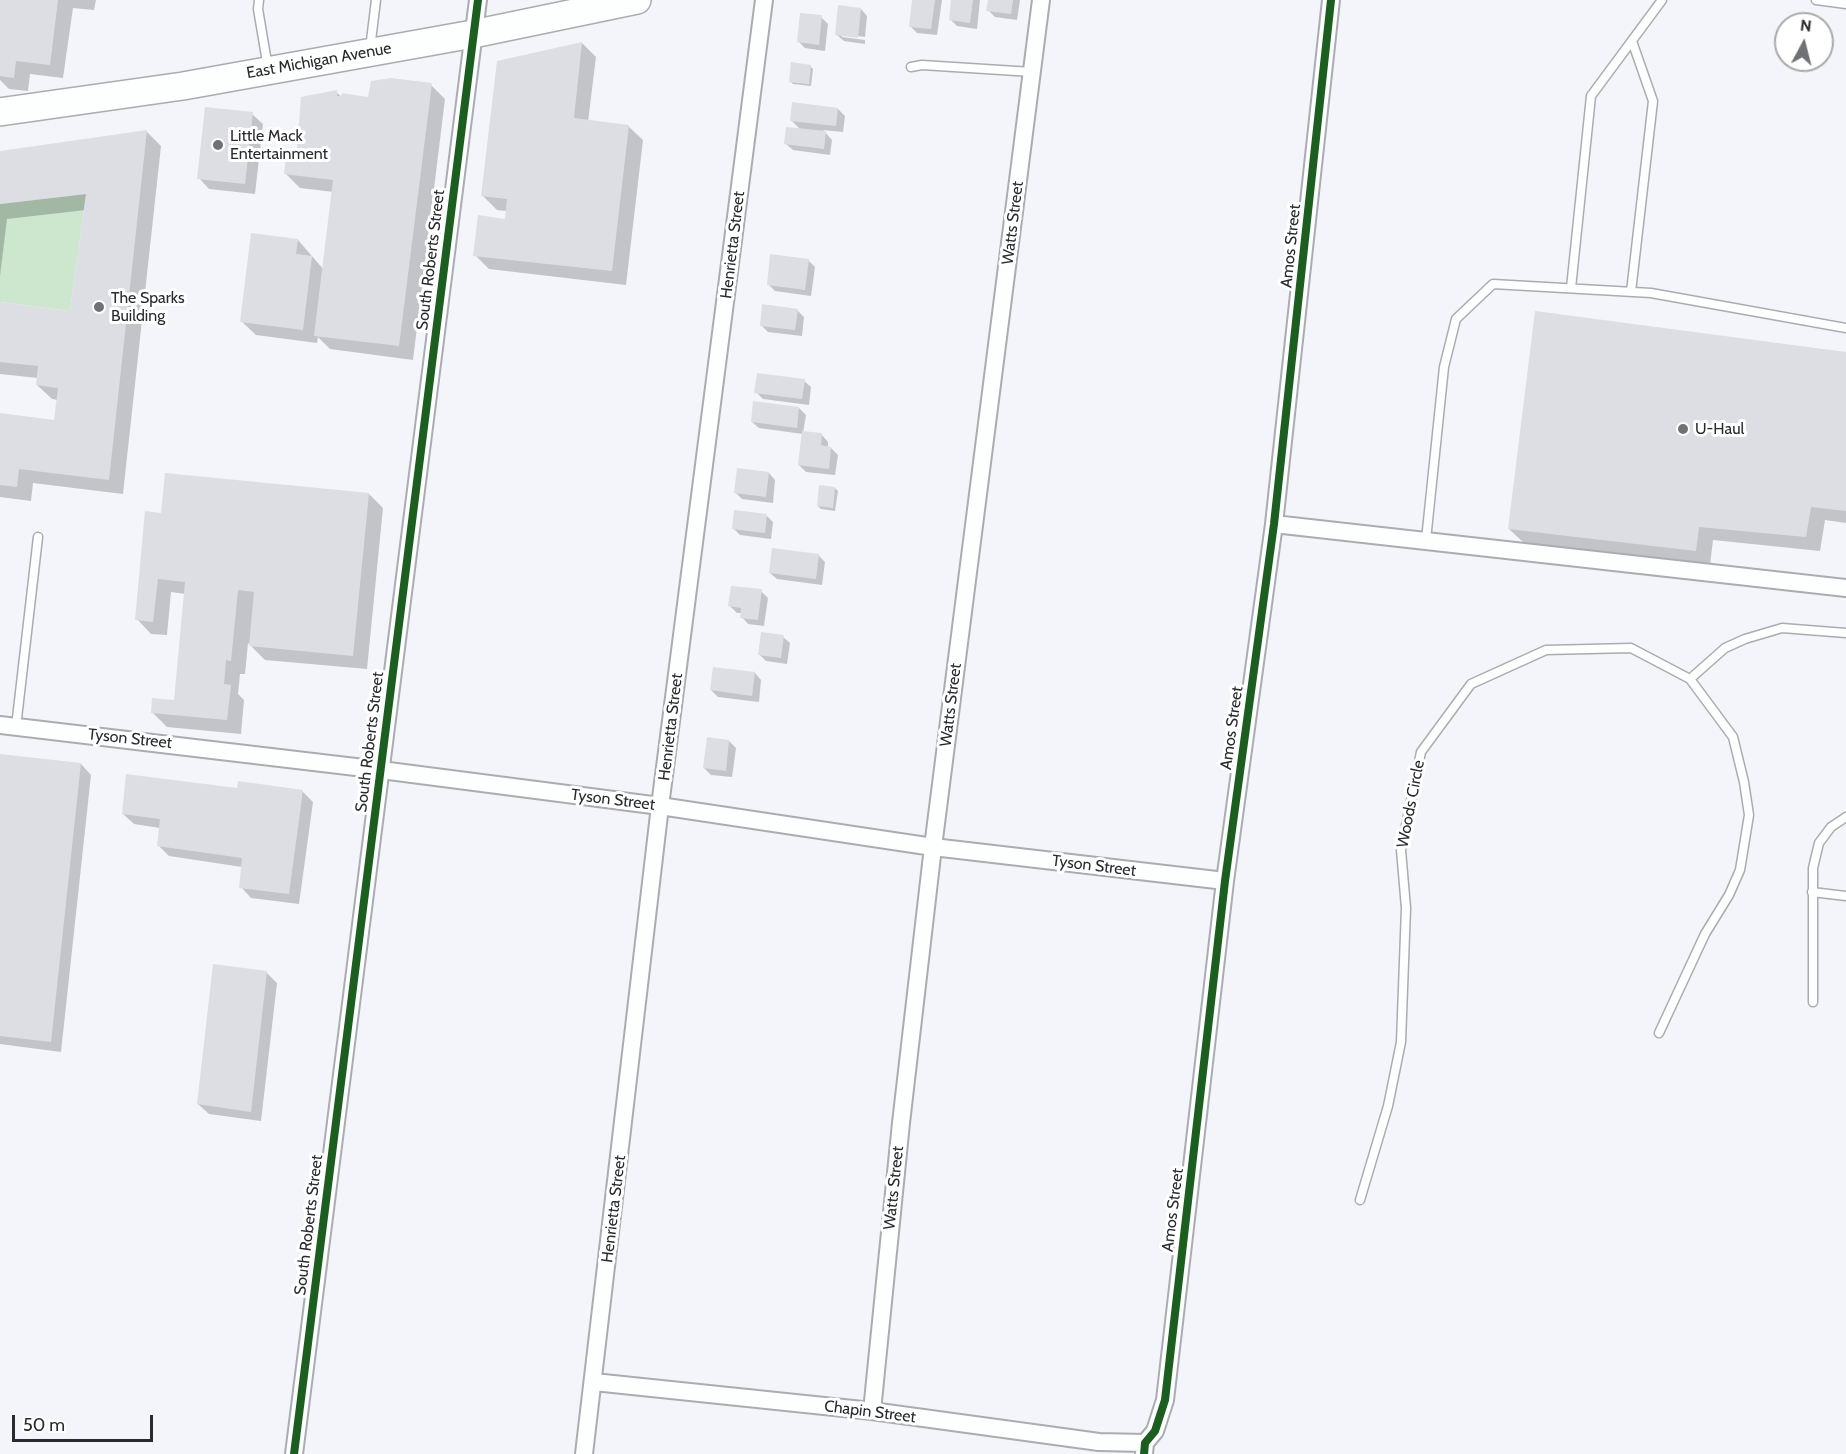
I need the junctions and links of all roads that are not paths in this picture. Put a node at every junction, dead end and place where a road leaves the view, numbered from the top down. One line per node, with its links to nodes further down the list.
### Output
1 (259, 0): 15 (lane)
2 (376, 0): 13 (lane)
3 (478, 0): 11 (street, South Roberts Street)
4 (637, 0): 11 (main road, East Michigan Avenue)
5 (764, 0): 29 (street, Henrietta Street)
6 (1041, 0): 16 (street, Watts Street)
7 (1331, 0): 21 (street, Amos Street)
8 (1662, 0): 12 (lane)
9 (1816, 0): 10 (lane)
10 (1846, 4)
11 (473, 34): 13 (main road, East Michigan Avenue); 28 (street, South Roberts Street)
12 (1632, 40): 18 (lane); 19 (lane)
13 (370, 53): 15 (main road, East Michigan Avenue)
14 (911, 67): 16 (lane)
15 (268, 70): 17 (main road, East Michigan Avenue)
16 (1032, 72): 31 (street, Watts Street)
17 (0, 112)
18 (1571, 288): 19 (lane); 23 (lane)
19 (1631, 292): 20 (lane)
20 (1846, 328)
21 (1274, 524): 23 (street); 32 (street, Amos Street)
22 (38, 537): 27 (lane)
23 (1426, 540): 24 (street)
24 (1846, 588)
25 (1846, 633): 26 (lane)
26 (1690, 679): 36 (lane, Woods Circle); 37 (lane, Woods Circle)
27 (8, 726): 28 (street, Tyson Street)
28 (381, 770): 29 (street, Tyson Street); 41 (street, South Roberts Street)
29 (660, 806): 31 (street, Tyson Street); 38 (street, Henrietta Street)
30 (1846, 817): 33 (lane)
31 (933, 846): 32 (street, Tyson Street); 39 (street, Watts Street)
32 (1225, 881): 40 (street, Amos Street)
33 (1812, 892): 34 (lane); 35 (lane)
34 (1846, 896)
35 (1813, 1002)
36 (1659, 1033)
37 (1360, 1200)
38 (594, 1382): 39 (street, Chapin Street); 42 (street, Henrietta Street)
39 (872, 1411): 40 (street, Chapin Street)
40 (1145, 1448)
41 (294, 1454)
42 (585, 1454)

